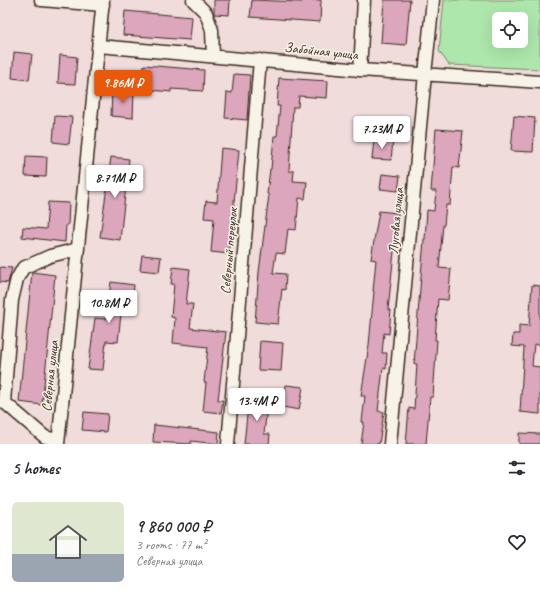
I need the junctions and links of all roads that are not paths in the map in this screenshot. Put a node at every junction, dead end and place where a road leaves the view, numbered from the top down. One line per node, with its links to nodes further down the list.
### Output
1 (41, 0): 5 (street)
2 (193, 0): 7 (street)
3 (364, 0): 9 (street)
4 (433, 0): 10 (street, Луговая улица)
5 (103, 3): 6 (street, Северная улица)
6 (99, 46): 7 (street, Забойная улица); 12 (street, Северная улица)
7 (213, 56): 8 (street, Забойная улица)
8 (260, 60): 9 (street, Забойная улица); 14 (street, Северный переулок)
9 (360, 70): 10 (street, Забойная улица)
10 (425, 74): 11 (street, Забойная улица); 15 (street, Луговая улица)
11 (540, 82)
12 (78, 249): 13 (street, Северная улица); 13 (street)
13 (58, 442)
14 (228, 444)
15 (390, 444)

